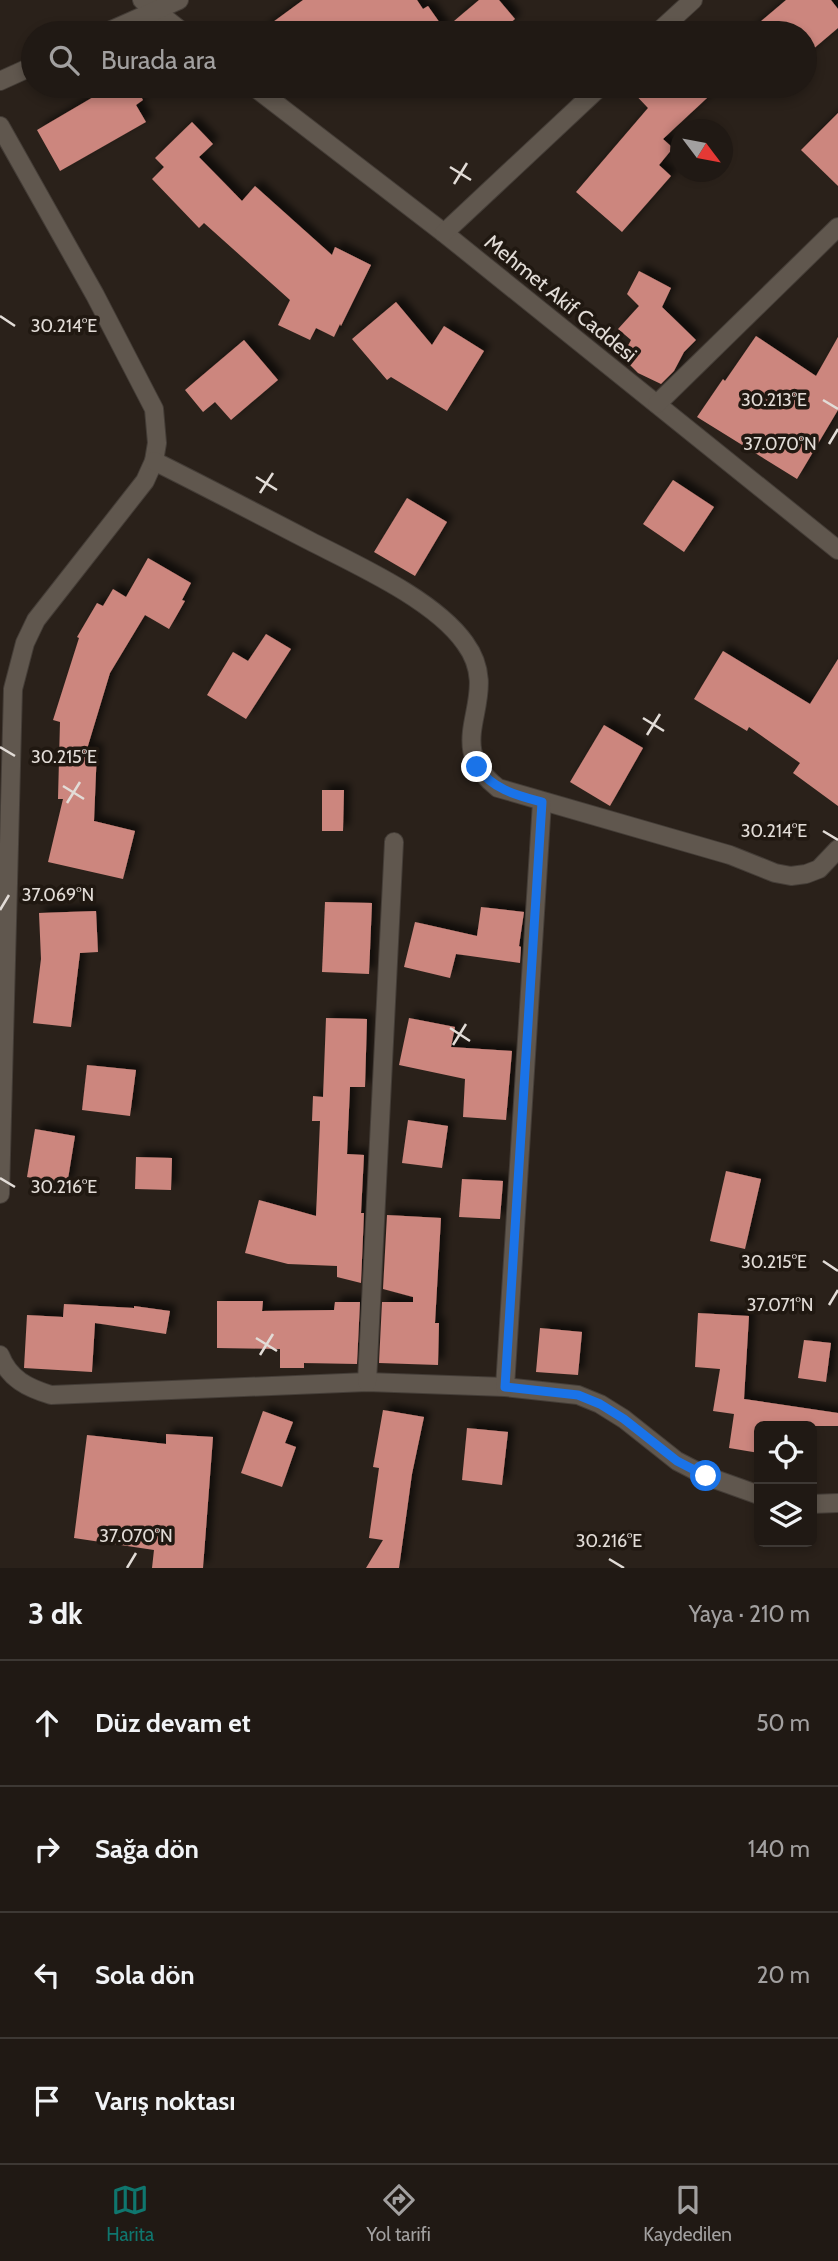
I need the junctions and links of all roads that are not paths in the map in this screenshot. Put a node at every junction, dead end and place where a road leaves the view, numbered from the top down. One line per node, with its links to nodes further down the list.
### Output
1 (179, 0): 3 (street)
2 (693, 0): 6 (street)
3 (148, 5): 4 (street); 5 (street)
4 (123, 21)
5 (169, 21)
6 (670, 21)
7 (21, 71): 8 (street)
8 (0, 80)
9 (269, 98): 13 (street, Mehmet Akif Caddesi)
10 (588, 98): 13 (street)
11 (0, 125): 15 (street)
12 (838, 227): 14 (street)
13 (444, 233): 14 (street, Mehmet Akif Caddesi)
14 (657, 404): 16 (street, Mehmet Akif Caddesi)
15 (154, 461): 17 (street); 20 (street)
16 (838, 550)
17 (542, 802): 19 (street); 23 (street)
18 (394, 842): 22 (street)
19 (838, 849)
20 (0, 1194)
21 (0, 1355): 22 (street)
22 (367, 1382): 23 (street)
23 (505, 1387): 24 (street)
24 (754, 1493)
25 (838, 1503): 26 (street)
26 (817, 1504)

